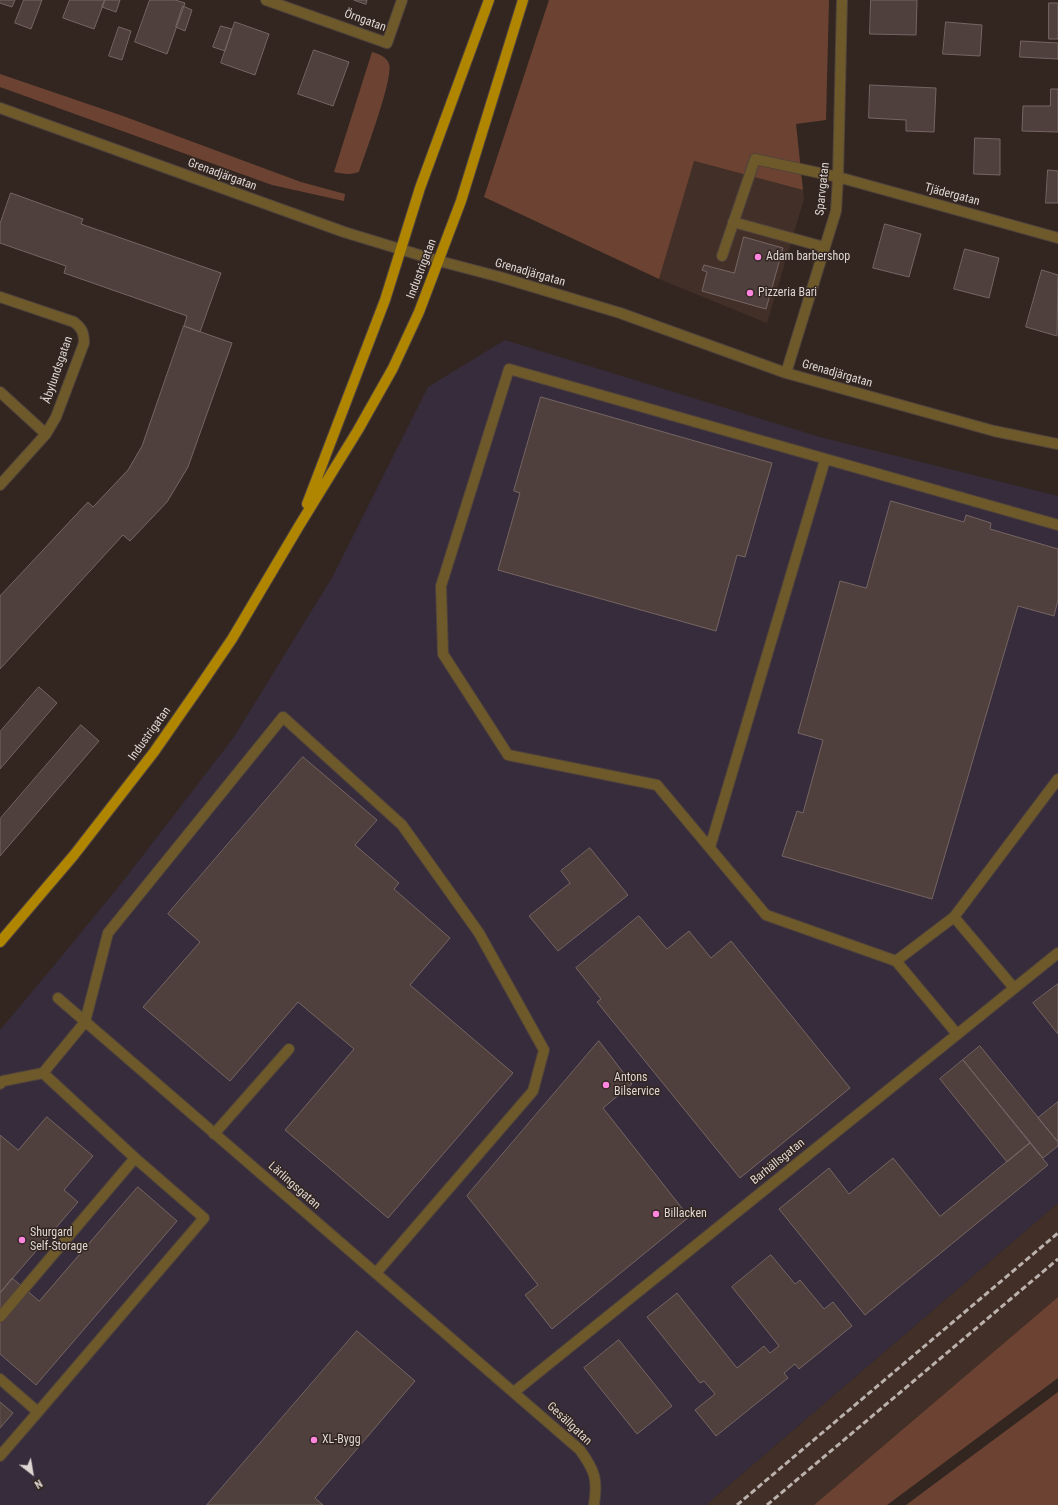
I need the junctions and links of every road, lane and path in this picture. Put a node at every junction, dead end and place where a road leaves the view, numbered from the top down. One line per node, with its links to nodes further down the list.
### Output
1 (266, 0): 2 (street, Örngatan)
2 (402, 0)
3 (489, 0): 11 (main road, Industrigatan)
4 (523, 0): 13 (main road, Industrigatan)
5 (842, 0): 7 (street, Sparvgatan)
6 (0, 108): 11 (street, Grenadjärgatan)
7 (838, 177): 8 (street, Tjädergatan); 9 (street, Tjädergatan); 10 (street, Sparvgatan)
8 (734, 222): 10 (street); 12 (street)
9 (1058, 238)
10 (824, 247): 15 (street, Sparvgatan)
11 (401, 250): 13 (street, Grenadjärgatan); 22 (main road, Industrigatan)
12 (722, 256)
13 (439, 262): 15 (street, Grenadjärgatan); 22 (main road, Industrigatan)
14 (0, 297): 17 (street, Åbylundsgatan)
15 (786, 373): 18 (street, Grenadjärgatan)
16 (0, 392): 17 (street)
17 (46, 434): 20 (street, Åbylundsgatan)
18 (1058, 444)
19 (824, 460): 21 (street); 24 (street); 24 (street)
20 (0, 485)
21 (1058, 525)
22 (298, 526): 26 (main road, Industrigatan)
23 (1058, 779): 25 (street)
24 (710, 847): 28 (street)
25 (954, 917): 28 (street); 29 (street)
26 (0, 942)
27 (1058, 953): 29 (street, Barhällsgatan)
28 (896, 961): 32 (street)
29 (1014, 988): 32 (street, Barhällsgatan)
30 (58, 998): 31 (street, Lärlingsgatan)
31 (85, 1022): 34 (street); 36 (street, Lärlingsgatan); 38 (street)
32 (957, 1034): 41 (street, Barhällsgatan)
33 (289, 1049): 36 (street)
34 (43, 1073): 35 (street); 37 (street)
35 (0, 1084)
36 (214, 1134): 38 (street, Lärlingsgatan)
37 (135, 1158): 39 (street); 42 (street)
38 (376, 1273): 41 (street, Lärlingsgatan)
39 (0, 1317)
40 (0, 1379): 42 (street)
41 (514, 1392): 44 (street, Gesällgatan)
42 (38, 1412): 43 (street)
43 (0, 1456)
44 (594, 1505)

